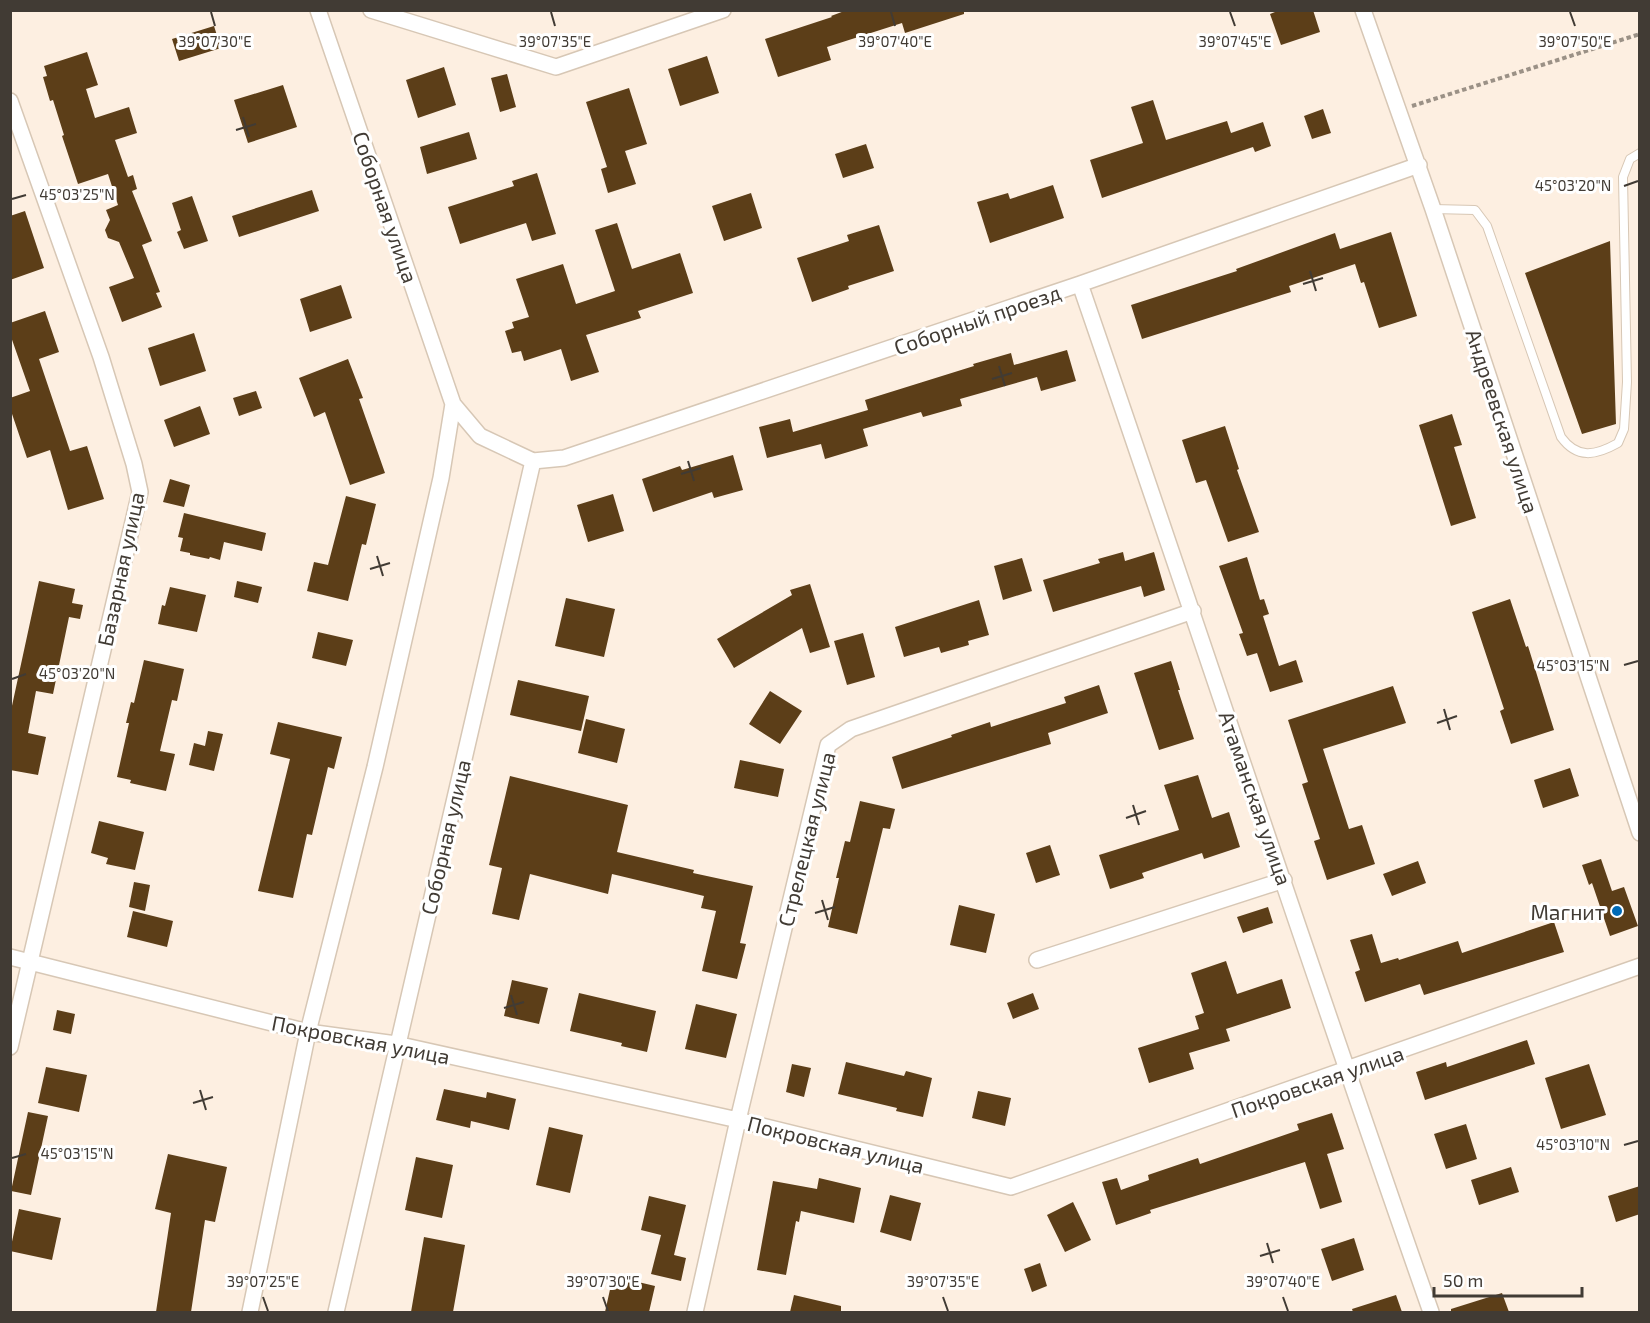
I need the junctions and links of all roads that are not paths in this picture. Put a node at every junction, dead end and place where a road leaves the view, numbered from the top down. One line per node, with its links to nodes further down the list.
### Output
1 (318, 10): 10 (street, Соборная улица)
2 (371, 10): 3 (street)
3 (723, 10)
4 (1363, 10): 7 (street, Андреевская улица)
5 (10, 101): 17 (street, Базарная улица)
6 (1640, 153): 8 (lane)
7 (1419, 165): 8 (street, Андреевская улица); 9 (street, Соборный проезд)
8 (1433, 209): 13 (street, Андреевская улица)
9 (1080, 284): 11 (street, Соборный проезд); 12 (street, Атаманская улица)
10 (453, 404): 11 (street, Соборная улица); 19 (street, Соборная улица)
11 (533, 461): 20 (street, Соборная улица)
12 (1193, 610): 14 (street, Атаманская улица); 23 (street, Стрелецкая улица)
13 (1640, 833)
14 (1284, 880): 16 (street); 22 (street, Атаманская улица)
15 (10, 957): 17 (street, Покровская улица)
16 (1037, 960)
17 (31, 961): 19 (street, Покровская улица); 21 (street, Базарная улица)
18 (1640, 966): 22 (street, Покровская улица)
19 (308, 1032): 20 (street, Покровская улица); 24 (street, Соборная улица)
20 (396, 1044): 23 (street, Покровская улица); 25 (street, Соборная улица)
21 (10, 1047)
22 (1346, 1071): 23 (street, Покровская улица); 27 (street, Атаманская улица)
23 (738, 1120): 26 (street, Стрелецкая улица)
24 (250, 1312)
25 (336, 1312)
26 (695, 1312)
27 (1431, 1312)

